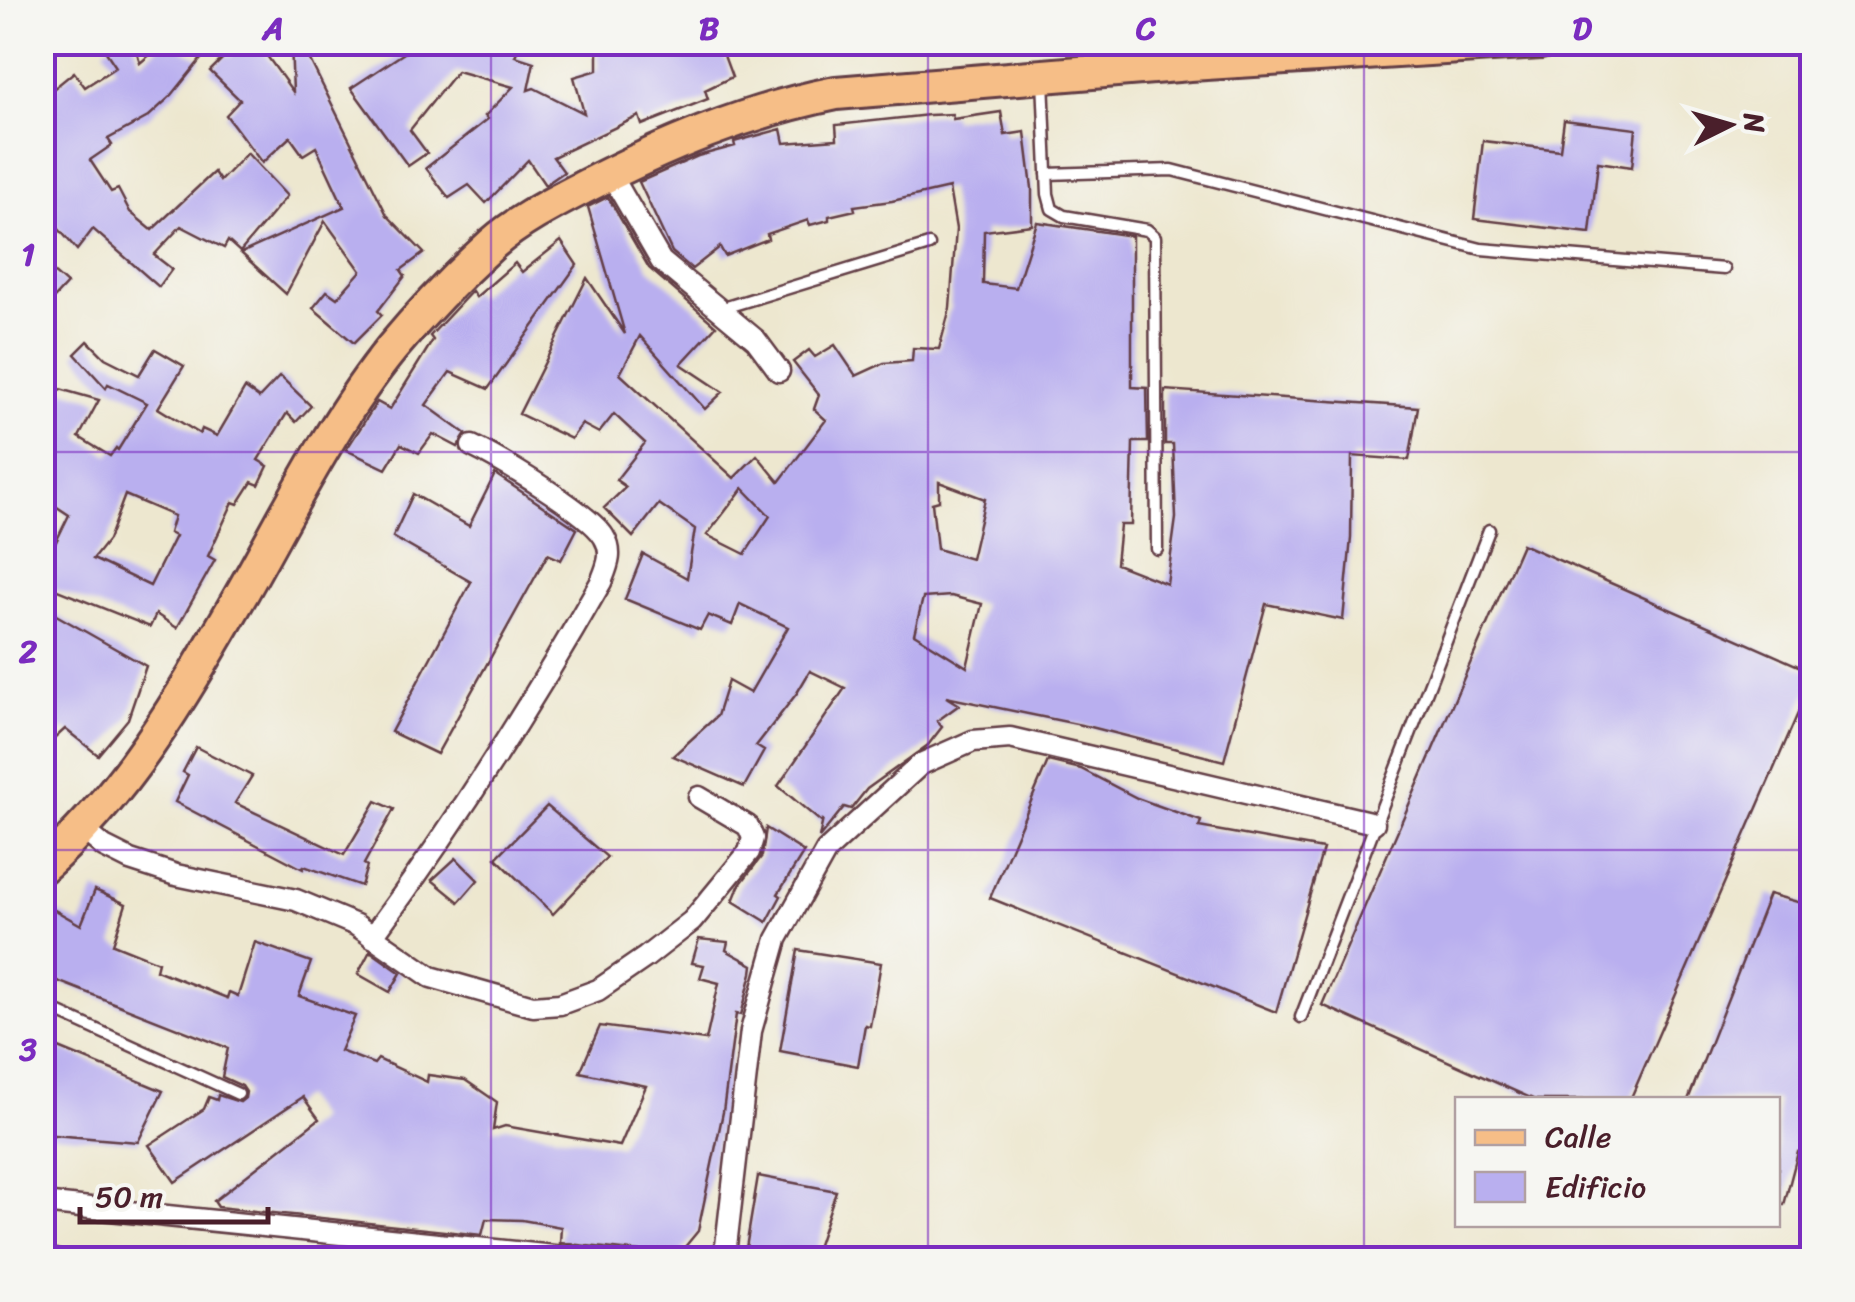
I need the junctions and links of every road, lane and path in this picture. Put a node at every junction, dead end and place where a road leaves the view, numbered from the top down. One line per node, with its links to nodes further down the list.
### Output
1 (1542, 42): 2 (main road)
2 (1043, 78): 3 (main road); 4 (lane)
3 (610, 173): 7 (street); 14 (main road)
4 (1047, 174): 6 (lane); 11 (lane)
5 (928, 246): 7 (lane)
6 (1724, 269)
7 (720, 309): 8 (street)
8 (780, 372)
9 (472, 446): 16 (street)
10 (1490, 530): 13 (lane)
11 (1157, 548)
12 (699, 798): 16 (street)
13 (1374, 823): 18 (lane); 24 (street)
14 (83, 829): 15 (main road); 16 (street)
15 (42, 867)
16 (372, 937)
17 (42, 1005): 19 (lane)
18 (1301, 1017)
19 (238, 1094)
20 (42, 1203): 23 (street)
21 (42, 1250): 22 (lane)
22 (69, 1260)
23 (592, 1260)
24 (718, 1260)

